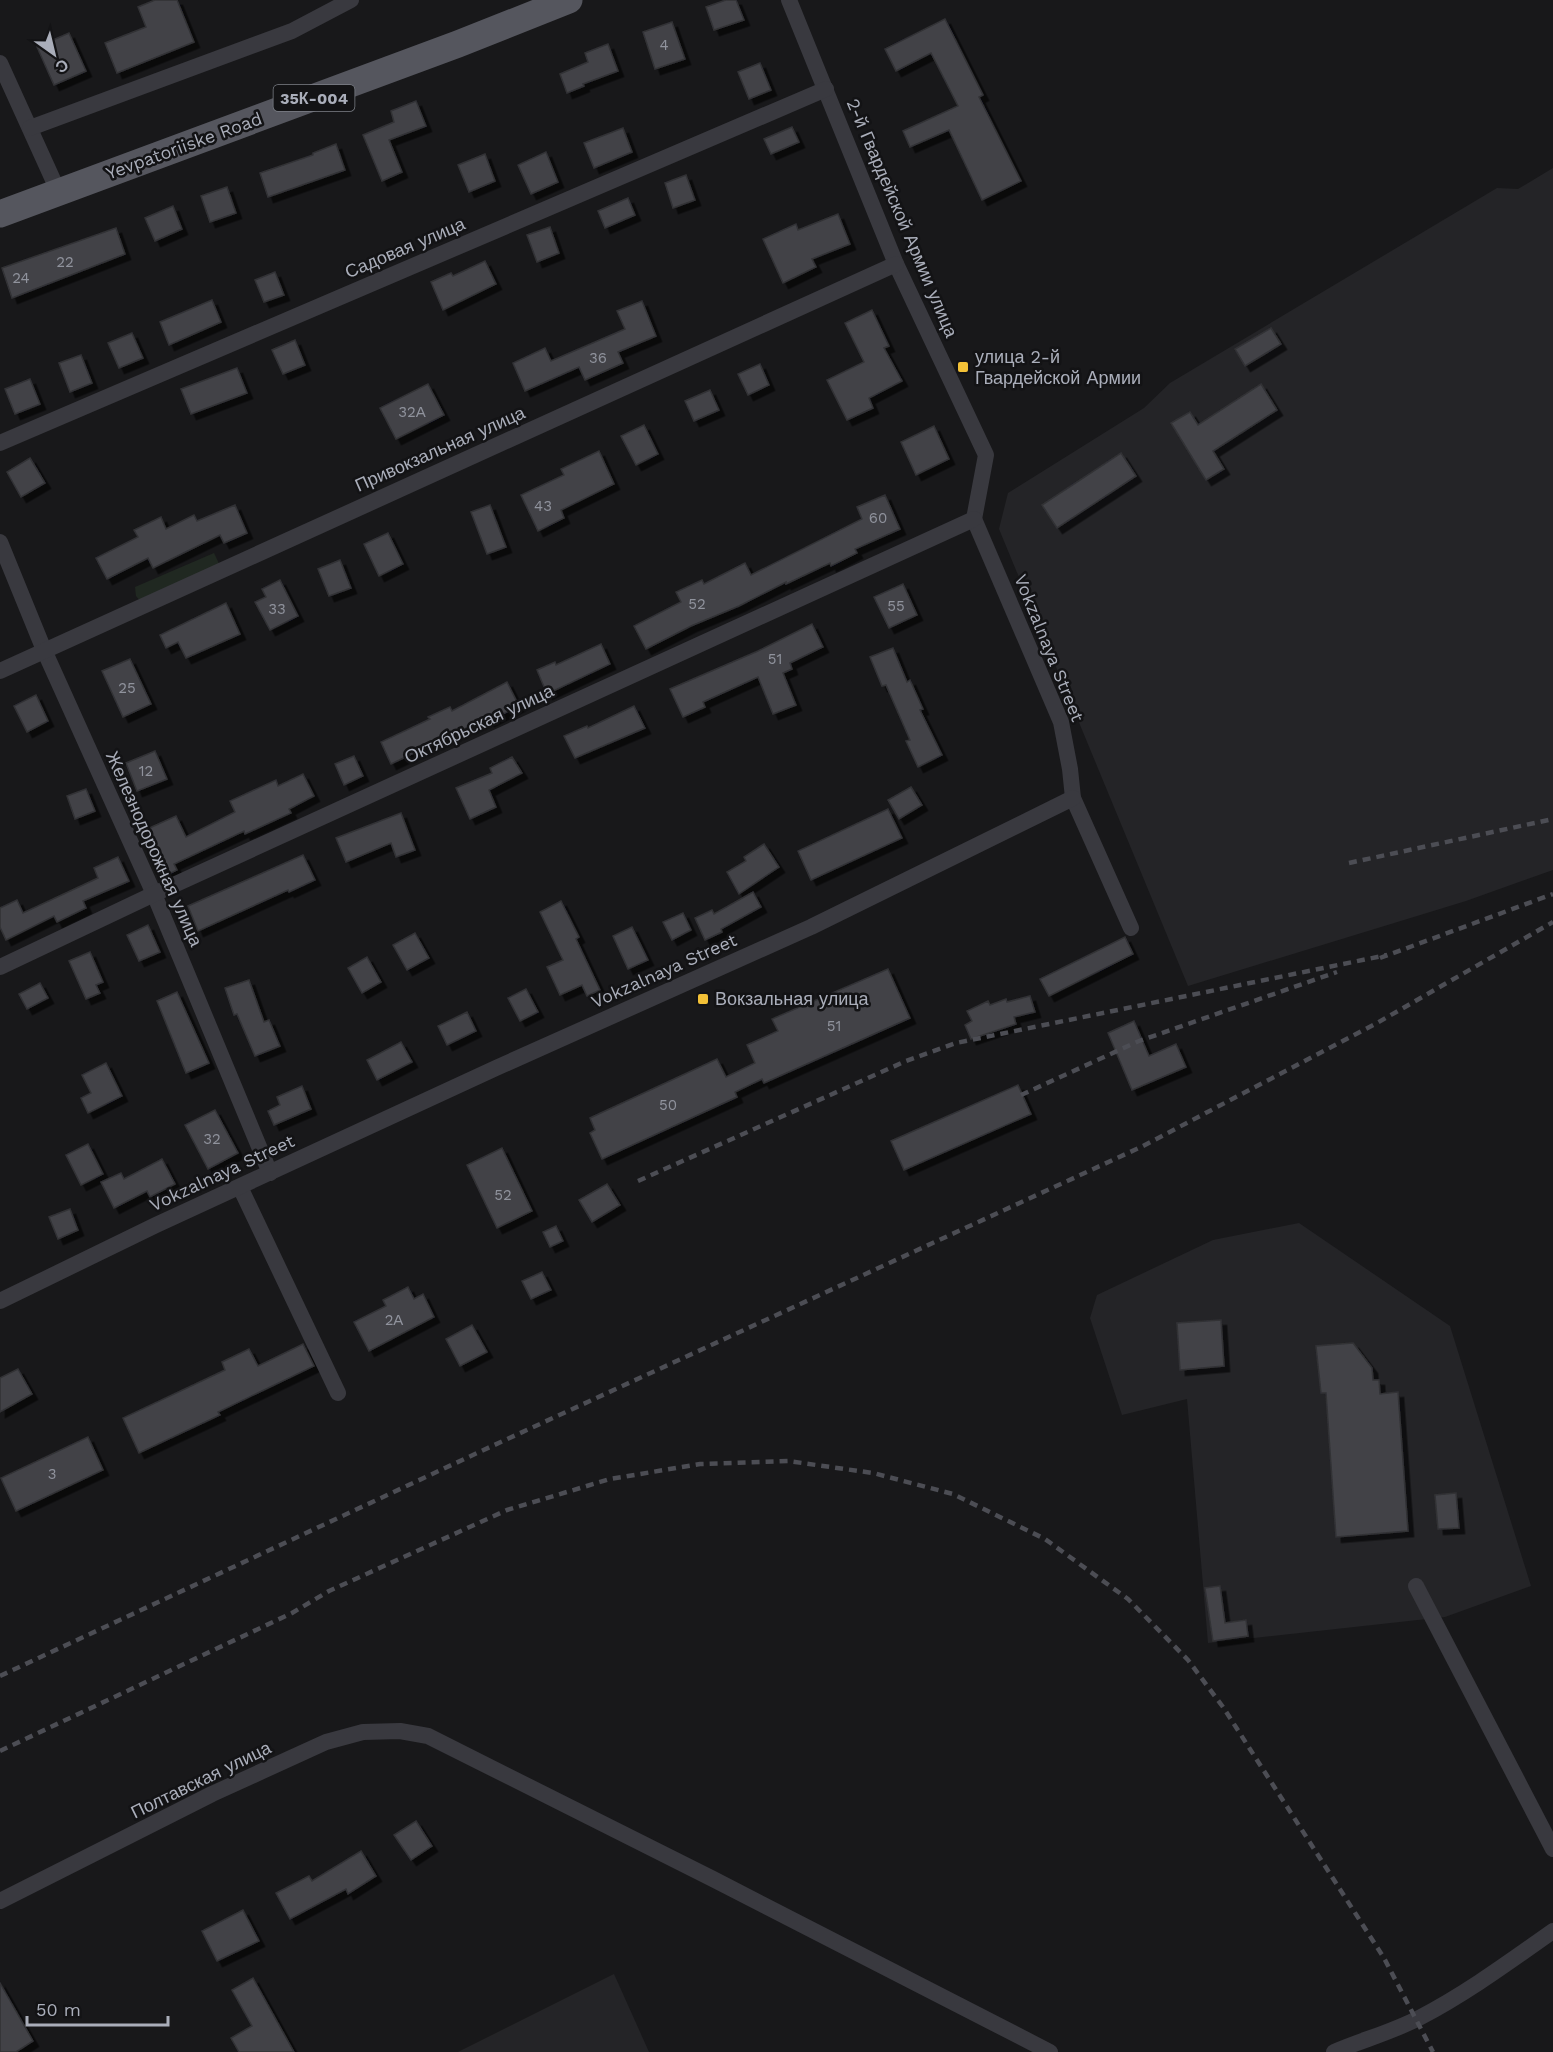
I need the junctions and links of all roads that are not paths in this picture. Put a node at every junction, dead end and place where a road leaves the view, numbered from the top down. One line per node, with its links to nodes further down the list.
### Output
1 (351, 0): 6 (street)
2 (569, 0): 7 (main road, Yevpatoriiske Road / 35К-004)
3 (789, 0): 5 (street, 2-й Гвардейской Армии улица)
4 (0, 63): 6 (street)
5 (826, 89): 9 (street, 2-й Гвардейской Армии улица); 10 (street, Садовая улица)
6 (30, 128): 7 (street)
7 (59, 193): 8 (main road, Yevpatoriiske Road / 35К-004)
8 (0, 214)
9 (896, 264): 11 (street, 2-й Гвардейской Армии улица); 13 (street, Привокзальная улица)
10 (0, 443)
11 (974, 519): 15 (street, Vokzalnaya Street); 16 (street, Октябрьская улица)
12 (0, 542): 13 (street, Железнодорожная улица)
13 (44, 650): 14 (street, Привокзальная улица); 16 (street, Железнодорожная улица)
14 (0, 671)
15 (1073, 798): 17 (street); 19 (street, Vokzalnaya Street)
16 (154, 894): 18 (street, Октябрьская улица); 19 (street, Железнодорожная улица)
17 (1131, 928)
18 (0, 967)
19 (270, 1173): 20 (street, Vokzalnaya Street)
20 (240, 1186): 21 (street, Vokzalnaya Street); 22 (street)
21 (0, 1301)
22 (338, 1392)
23 (1416, 1586): 24 (street)
24 (1553, 1849)
25 (0, 1901): 27 (street, Полтавская улица)
26 (1553, 1930): 28 (street)
27 (1050, 2052)
28 (1334, 2052)

